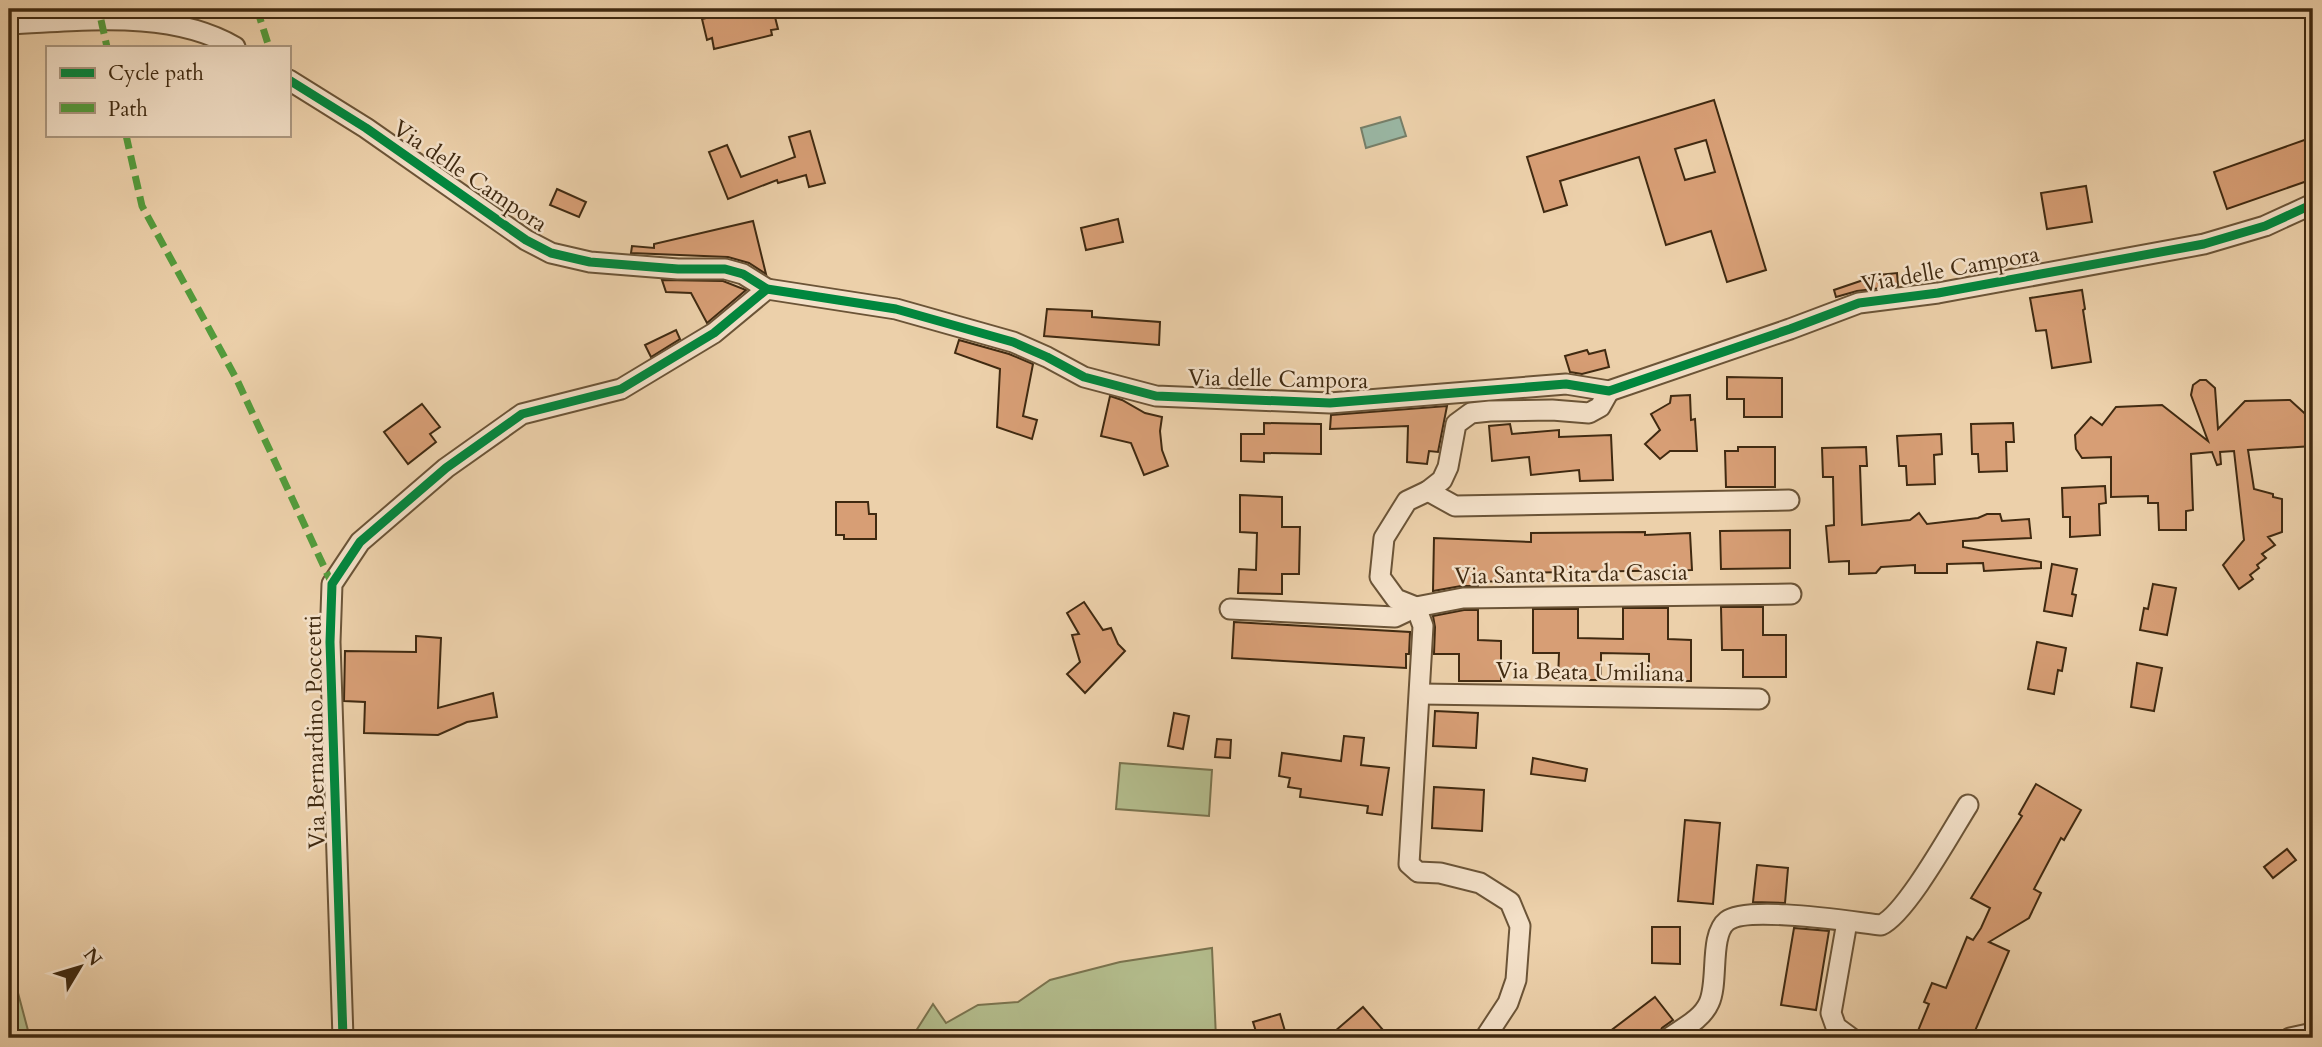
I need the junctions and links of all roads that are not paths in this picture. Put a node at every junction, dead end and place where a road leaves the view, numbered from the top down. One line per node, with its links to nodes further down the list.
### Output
1 (9, 24): 2 (street)
2 (233, 46)
3 (290, 81): 5 (street, Via delle Campora)
4 (2313, 204): 6 (street, Via delle Campora)
5 (767, 289): 6 (street, Via delle Campora); 18 (street, Via Bernardino Poccetti)
6 (1609, 391): 7 (street)
7 (1428, 491): 8 (street); 10 (street)
8 (1788, 500)
9 (1791, 594): 10 (street, Via Santa Rita da Cascia)
10 (1416, 607): 11 (street, Via Santa Rita da Cascia); 12 (street)
11 (1230, 608)
12 (1420, 694): 13 (street, Via Beata Umiliana); 19 (street)
13 (1759, 699)
14 (1968, 805): 15 (street)
15 (1847, 922): 17 (street); 20 (street)
16 (2313, 1033): 21 (street)
17 (1838, 1034)
18 (343, 1038)
19 (1485, 1038)
20 (1670, 1038)
21 (2290, 1038)

